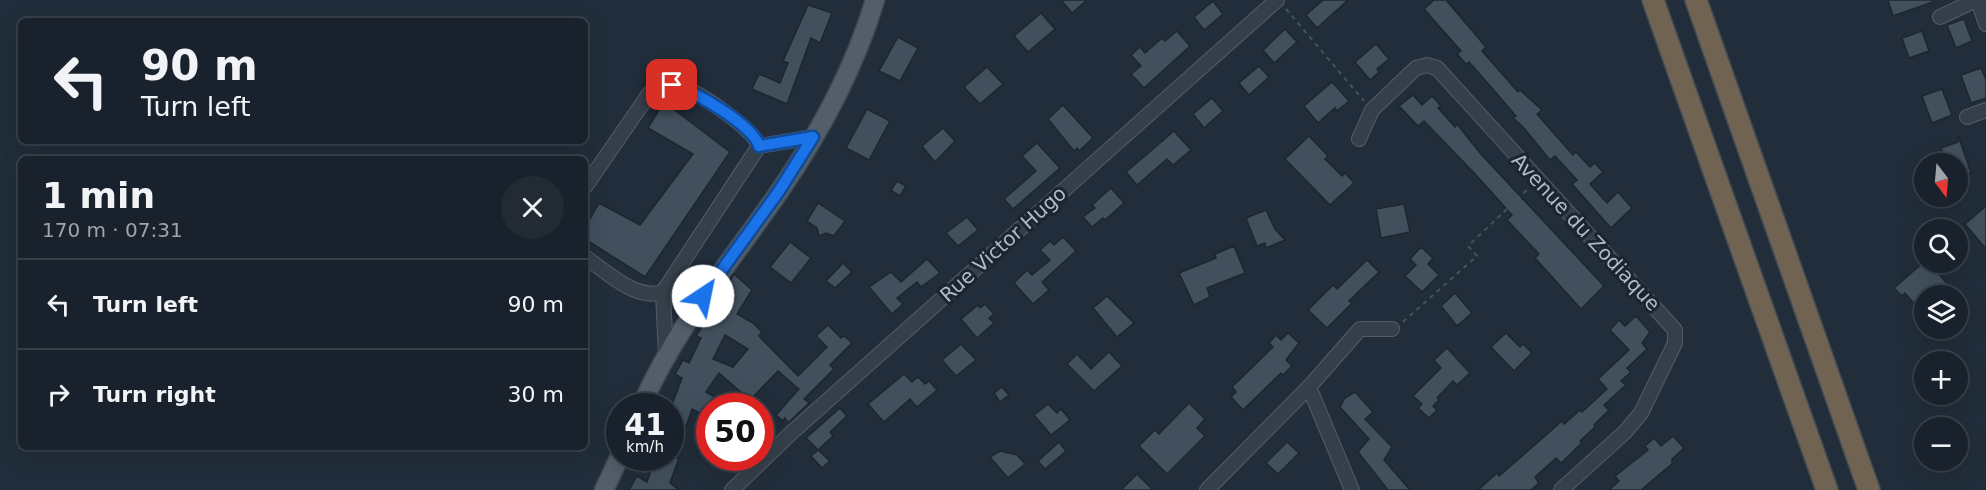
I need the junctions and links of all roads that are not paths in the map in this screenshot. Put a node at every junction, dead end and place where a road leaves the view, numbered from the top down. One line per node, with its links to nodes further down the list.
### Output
1 (875, 0): 10 (main road)
2 (1653, 0): 26 (highway)
3 (1696, 0): 27 (highway)
4 (1977, 0): 6 (street); 7 (street)
5 (1281, 4): 22 (street, Rue Victor Hugo)
6 (1940, 17)
7 (1986, 24)
8 (1986, 110): 9 (street)
9 (1967, 117)
10 (813, 137): 12 (street); 17 (main road)
11 (1359, 139): 25 (street, Avenue du Zodiaque)
12 (759, 146): 13 (street); 15 (street)
13 (588, 183)
14 (588, 259): 15 (street)
15 (663, 292): 17 (street)
16 (1392, 329): 18 (street)
17 (666, 356): 19 (main road)
18 (1308, 387): 23 (street); 24 (street)
19 (648, 393)
20 (613, 471): 21 (main road)
21 (604, 490)
22 (732, 490)
23 (1207, 490)
24 (1352, 490)
25 (1561, 490)
26 (1827, 490)
27 (1869, 490)

